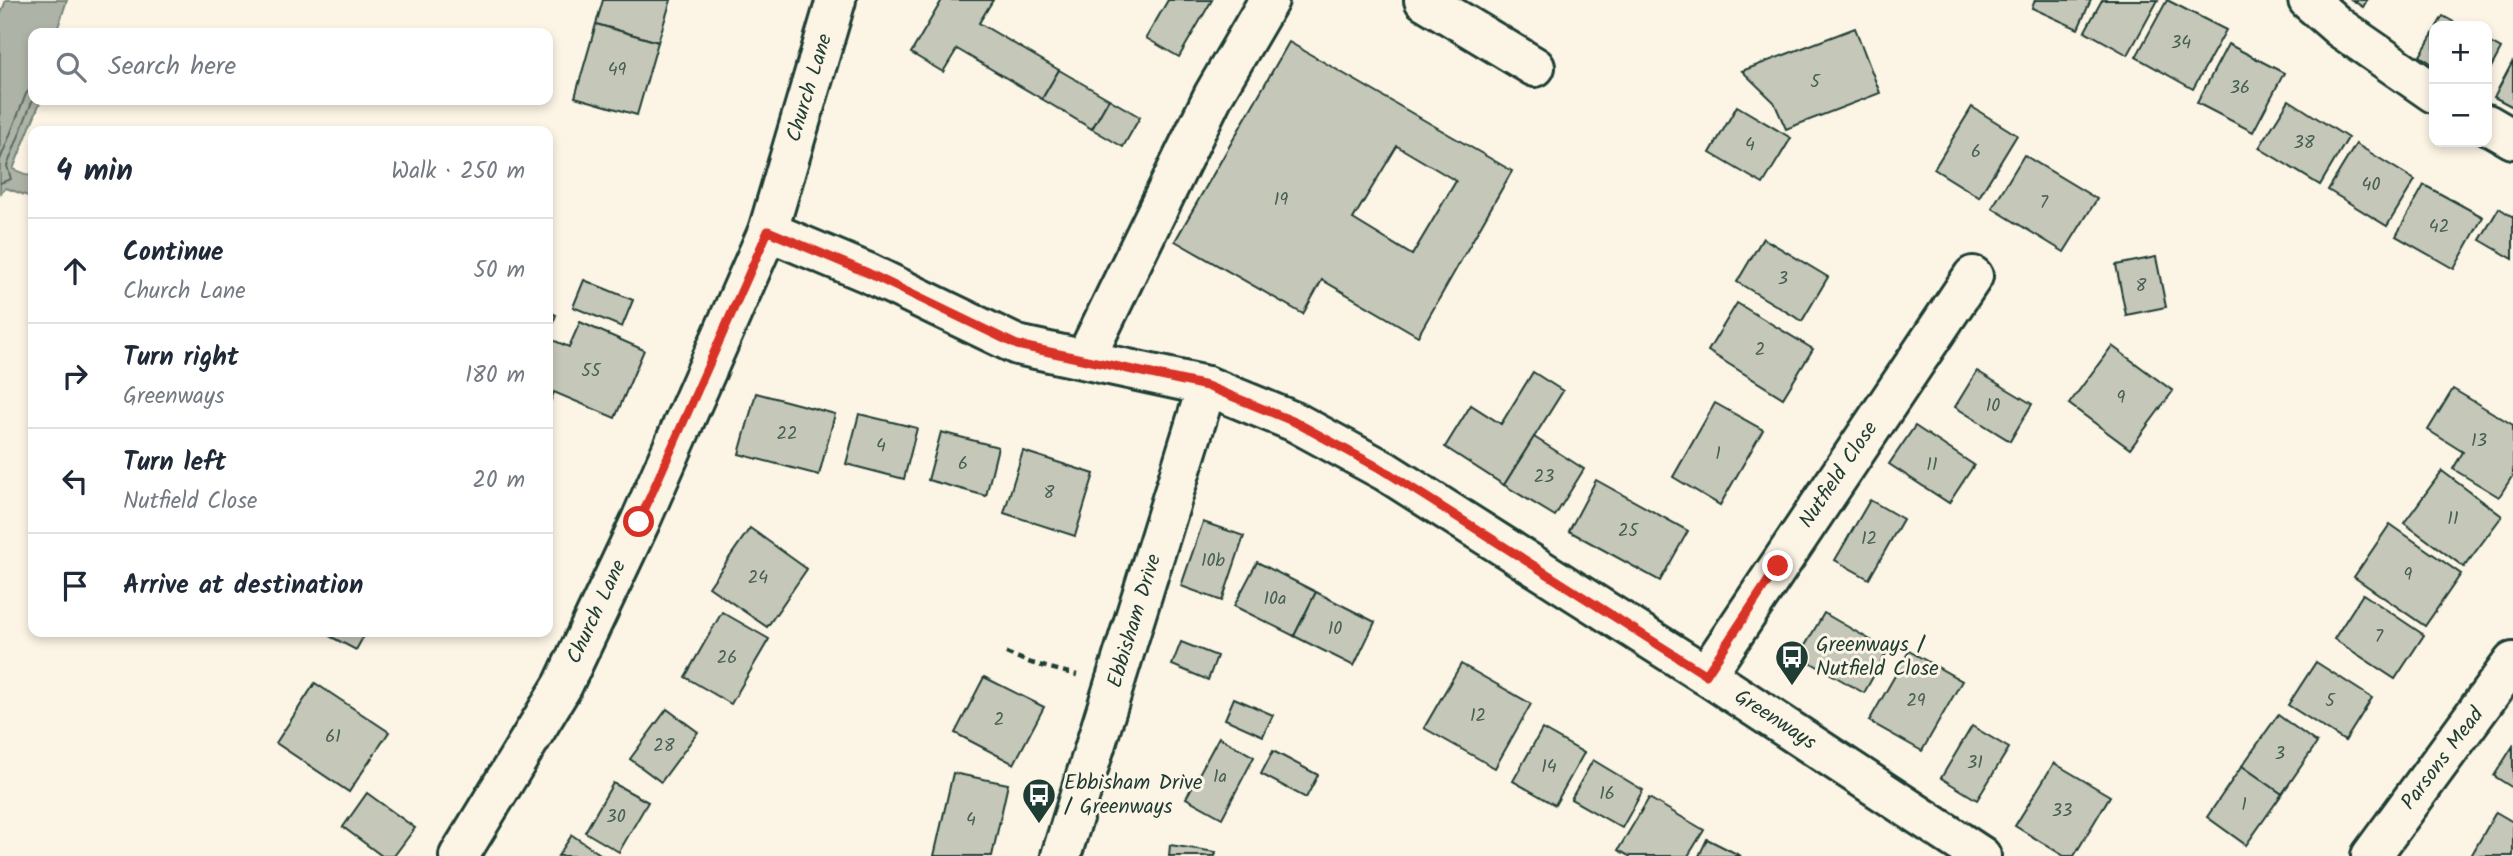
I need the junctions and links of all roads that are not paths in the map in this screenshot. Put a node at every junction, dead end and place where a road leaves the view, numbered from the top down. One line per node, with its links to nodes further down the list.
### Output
1 (836, 0): 9 (street, Church Lane)
2 (1269, 0): 11 (street)
3 (1424, 0): 5 (street)
4 (2308, 0): 6 (street)
5 (1535, 67)
6 (2429, 90)
7 (2492, 127): 8 (street)
8 (2513, 139)
9 (768, 231): 11 (street, Greenways); 15 (street, Church Lane)
10 (1972, 276): 14 (street, Nutfield Close)
11 (1086, 359): 12 (street, Greenways)
12 (1207, 386): 14 (street, Greenways); 16 (street, Ebbisham Drive)
13 (2513, 662): 18 (street, Parsons Mead)
14 (1706, 675): 17 (street, Greenways)
15 (459, 856)
16 (1061, 856)
17 (1981, 856)
18 (2371, 856)

